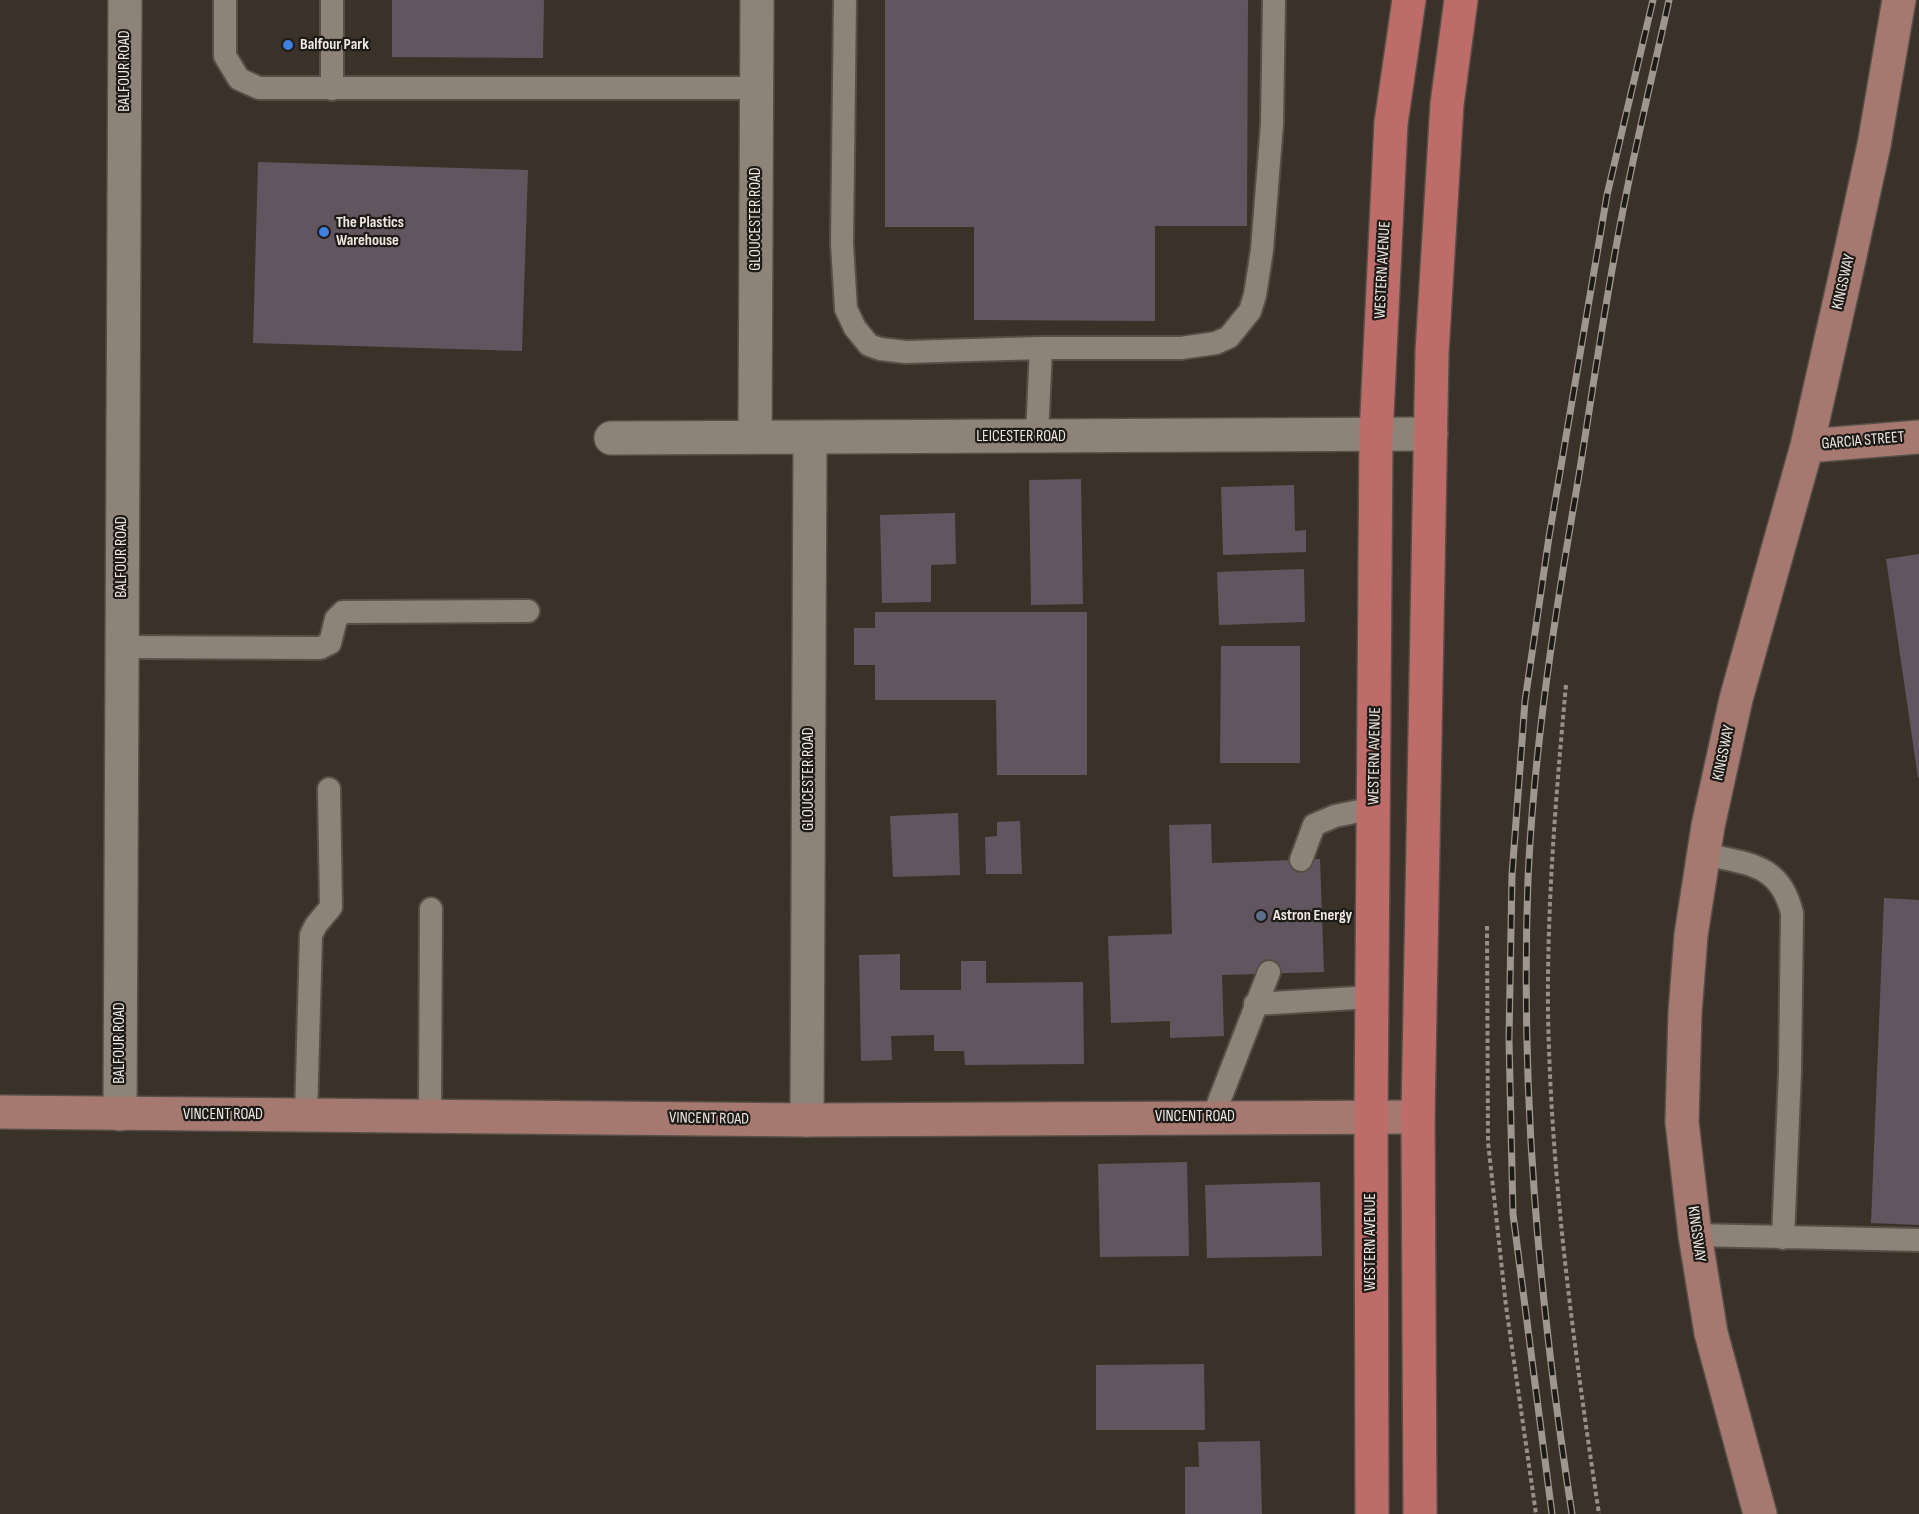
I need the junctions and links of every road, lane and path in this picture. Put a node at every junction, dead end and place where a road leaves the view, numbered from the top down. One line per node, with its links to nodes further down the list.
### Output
1 (125, 0): 22 (street, BALFOUR ROAD)
2 (225, 0): 11 (lane)
3 (332, 0): 11 (lane)
4 (757, 0): 10 (street, GLOUCESTER ROAD)
5 (845, 0): 12 (lane)
6 (1274, 0): 12 (lane)
7 (1409, 0): 14 (main road, WESTERN AVENUE)
8 (1461, 0): 13 (main road)
9 (1899, 0): 20 (main road, KINGSWAY)
10 (757, 88): 11 (lane); 16 (street, GLOUCESTER ROAD)
11 (332, 89)
12 (1041, 348): 15 (lane)
13 (1431, 434): 14 (street, LEICESTER ROAD); 39 (main road)
14 (1376, 435): 15 (street, LEICESTER ROAD); 25 (main road, WESTERN AVENUE)
15 (1037, 436): 19 (street, LEICESTER ROAD)
16 (755, 437): 18 (street, LEICESTER ROAD); 19 (street, LEICESTER ROAD)
17 (1919, 437): 20 (main road, GARCIA STREET)
18 (611, 438)
19 (810, 438): 40 (street, GLOUCESTER ROAD)
20 (1807, 446): 26 (main road, KINGSWAY)
21 (528, 611): 22 (lane)
22 (122, 647): 34 (street, BALFOUR ROAD)
23 (1566, 685): 47 (path)
24 (329, 789): 35 (lane)
25 (1374, 808): 27 (lane); 31 (main road, WESTERN AVENUE)
26 (1704, 854): 41 (main road, KINGSWAY); 42 (lane)
27 (1301, 860)
28 (431, 909): 36 (lane)
29 (1487, 926): 46 (path)
30 (1269, 972): 32 (lane)
31 (1372, 997): 32 (lane); 37 (main road, WESTERN AVENUE)
32 (1255, 1004): 38 (lane)
33 (0, 1112): 34 (main road, VINCENT ROAD)
34 (120, 1114): 35 (main road, VINCENT ROAD)
35 (306, 1115): 36 (main road, VINCENT ROAD)
36 (430, 1116): 40 (main road, VINCENT ROAD)
37 (1371, 1116): 38 (main road, VINCENT ROAD); 39 (main road, VINCENT ROAD); 44 (main road, WESTERN AVENUE)
38 (1213, 1117): 40 (main road, VINCENT ROAD)
39 (1418, 1117): 45 (main road)
40 (807, 1120)
41 (1695, 1235): 42 (lane); 48 (main road, KINGSWAY)
42 (1783, 1238): 43 (lane)
43 (1919, 1240)
44 (1372, 1514)
45 (1419, 1514)
46 (1536, 1514)
47 (1599, 1514)
48 (1760, 1514)

